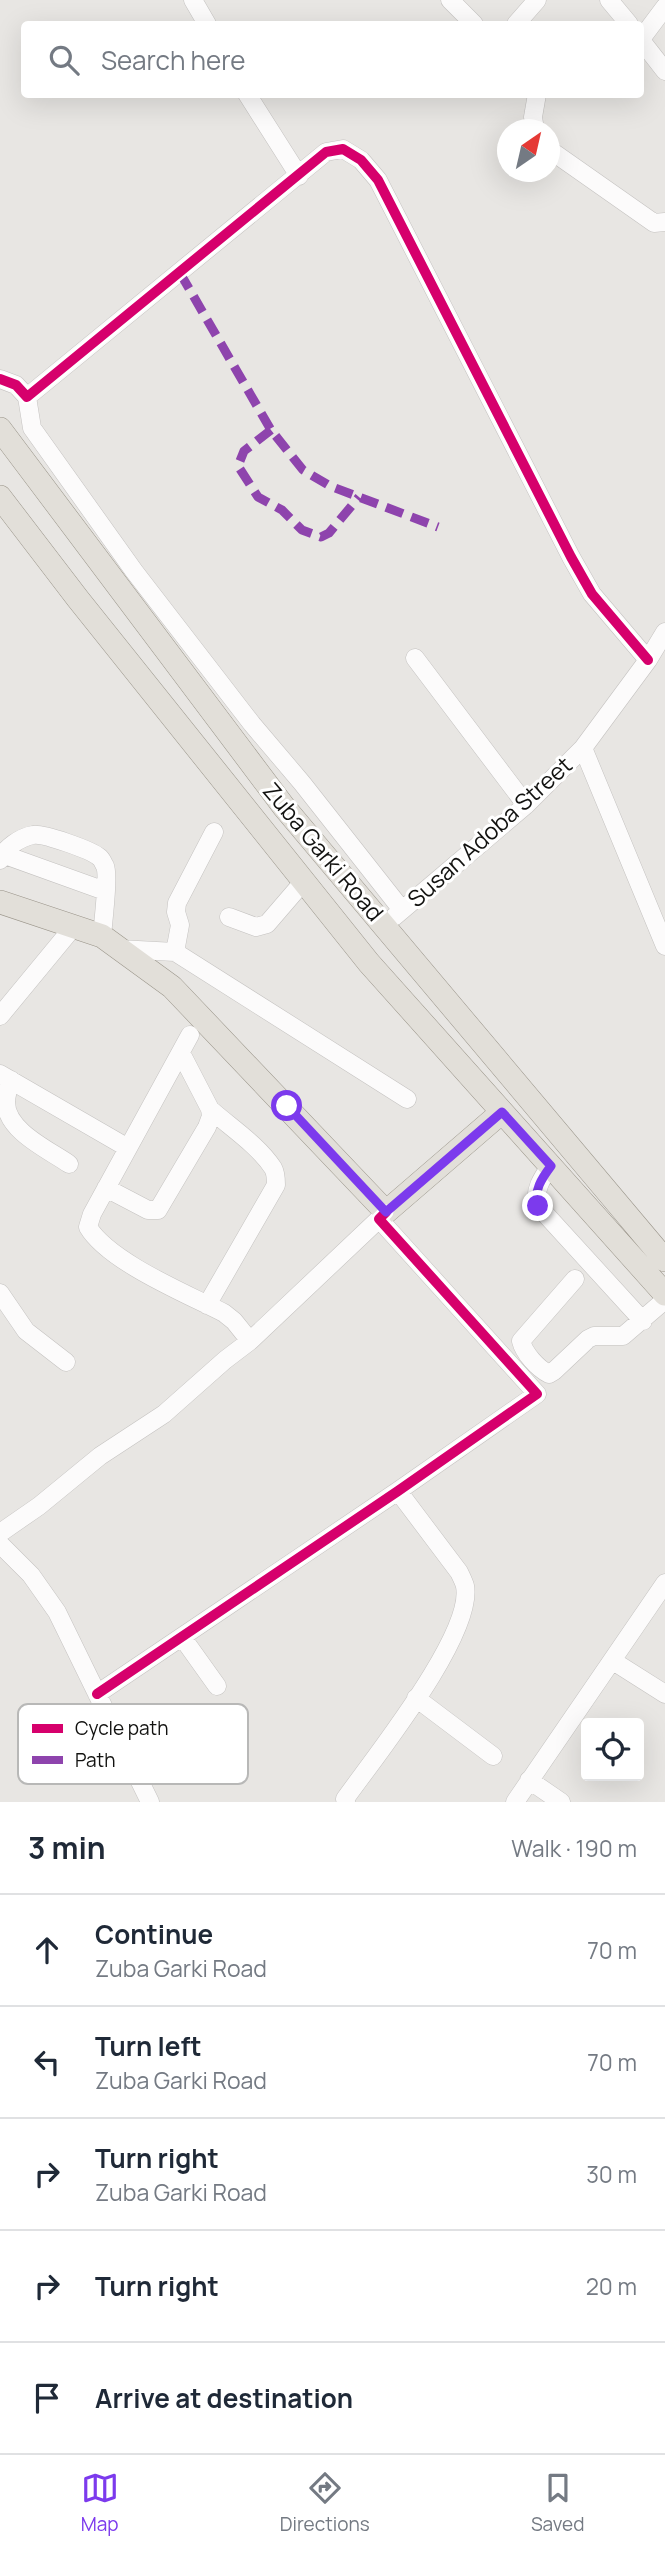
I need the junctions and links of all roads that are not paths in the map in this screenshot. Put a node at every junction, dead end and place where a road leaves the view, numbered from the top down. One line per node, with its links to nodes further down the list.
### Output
1 (193, 0): 5 (street)
2 (450, 0): 6 (street)
3 (609, 0): 7 (street)
4 (665, 8): 8 (street)
5 (205, 21)
6 (471, 21)
7 (626, 21)
8 (644, 35)
9 (644, 43): 10 (street)
10 (665, 71)
11 (250, 98): 15 (street)
12 (536, 98): 13 (street)
13 (533, 119)
14 (560, 157): 16 (street)
15 (299, 176): 18 (street); 23 (street)
16 (665, 222)
17 (0, 379): 18 (street)
18 (27, 397): 31 (street)
19 (0, 429): 34 (main road, Zuba Garki Road)
20 (0, 497): 28 (main road, Zuba Garki Road)
21 (665, 632): 23 (street, Susan Adoba Street)
22 (415, 658): 25 (street)
23 (648, 660): 24 (street, Susan Adoba Street)
24 (583, 748): 25 (street, Susan Adoba Street); 36 (street)
25 (526, 805): 31 (street, Susan Adoba Street)
26 (214, 832): 37 (street)
27 (1, 857): 29 (street); 29 (street)
28 (304, 881): 32 (street); 44 (main road, Zuba Garki Road)
29 (105, 891): 35 (street)
30 (0, 902): 33 (main road)
31 (402, 910): 34 (street, Susan Adoba Street)
32 (229, 917)
33 (75, 925): 35 (main road); 38 (street)
34 (384, 925): 50 (main road, Zuba Garki Road)
35 (111, 942): 37 (street); 49 (main road)
36 (665, 946)
37 (175, 952): 42 (street)
38 (0, 1016)
39 (190, 1035): 40 (street)
40 (181, 1053): 43 (street); 45 (street)
41 (5, 1077): 45 (street); 46 (street)
42 (407, 1099)
43 (210, 1109): 48 (street); 55 (street)
44 (502, 1112): 47 (main road, Zuba Garki Road); 49 (main road)
45 (128, 1148): 48 (street)
46 (69, 1164)
47 (551, 1166): 53 (main road, Zuba Garki Road); 56 (street)
48 (106, 1188): 55 (street)
49 (382, 1215): 57 (street); 59 (street)
50 (665, 1260)
51 (575, 1279): 56 (street)
52 (0, 1293): 58 (street)
53 (665, 1294)
54 (665, 1300): 56 (street)
55 (207, 1305): 57 (street)
56 (643, 1321)
57 (250, 1341): 60 (street)
58 (66, 1362)
59 (398, 1491): 63 (street); 68 (street)
60 (0, 1533)
61 (0, 1544): 66 (street)
62 (665, 1583): 64 (street)
63 (182, 1637): 65 (street); 66 (street)
64 (613, 1661): 67 (street); 71 (street)
65 (217, 1686)
66 (97, 1694): 69 (street)
67 (665, 1694)
68 (416, 1698): 70 (street); 74 (street)
69 (102, 1704)
70 (493, 1756)
71 (529, 1780): 75 (street); 76 (street)
72 (141, 1784): 73 (street)
73 (150, 1802)
74 (346, 1802)
75 (515, 1802)
76 (561, 1802)

